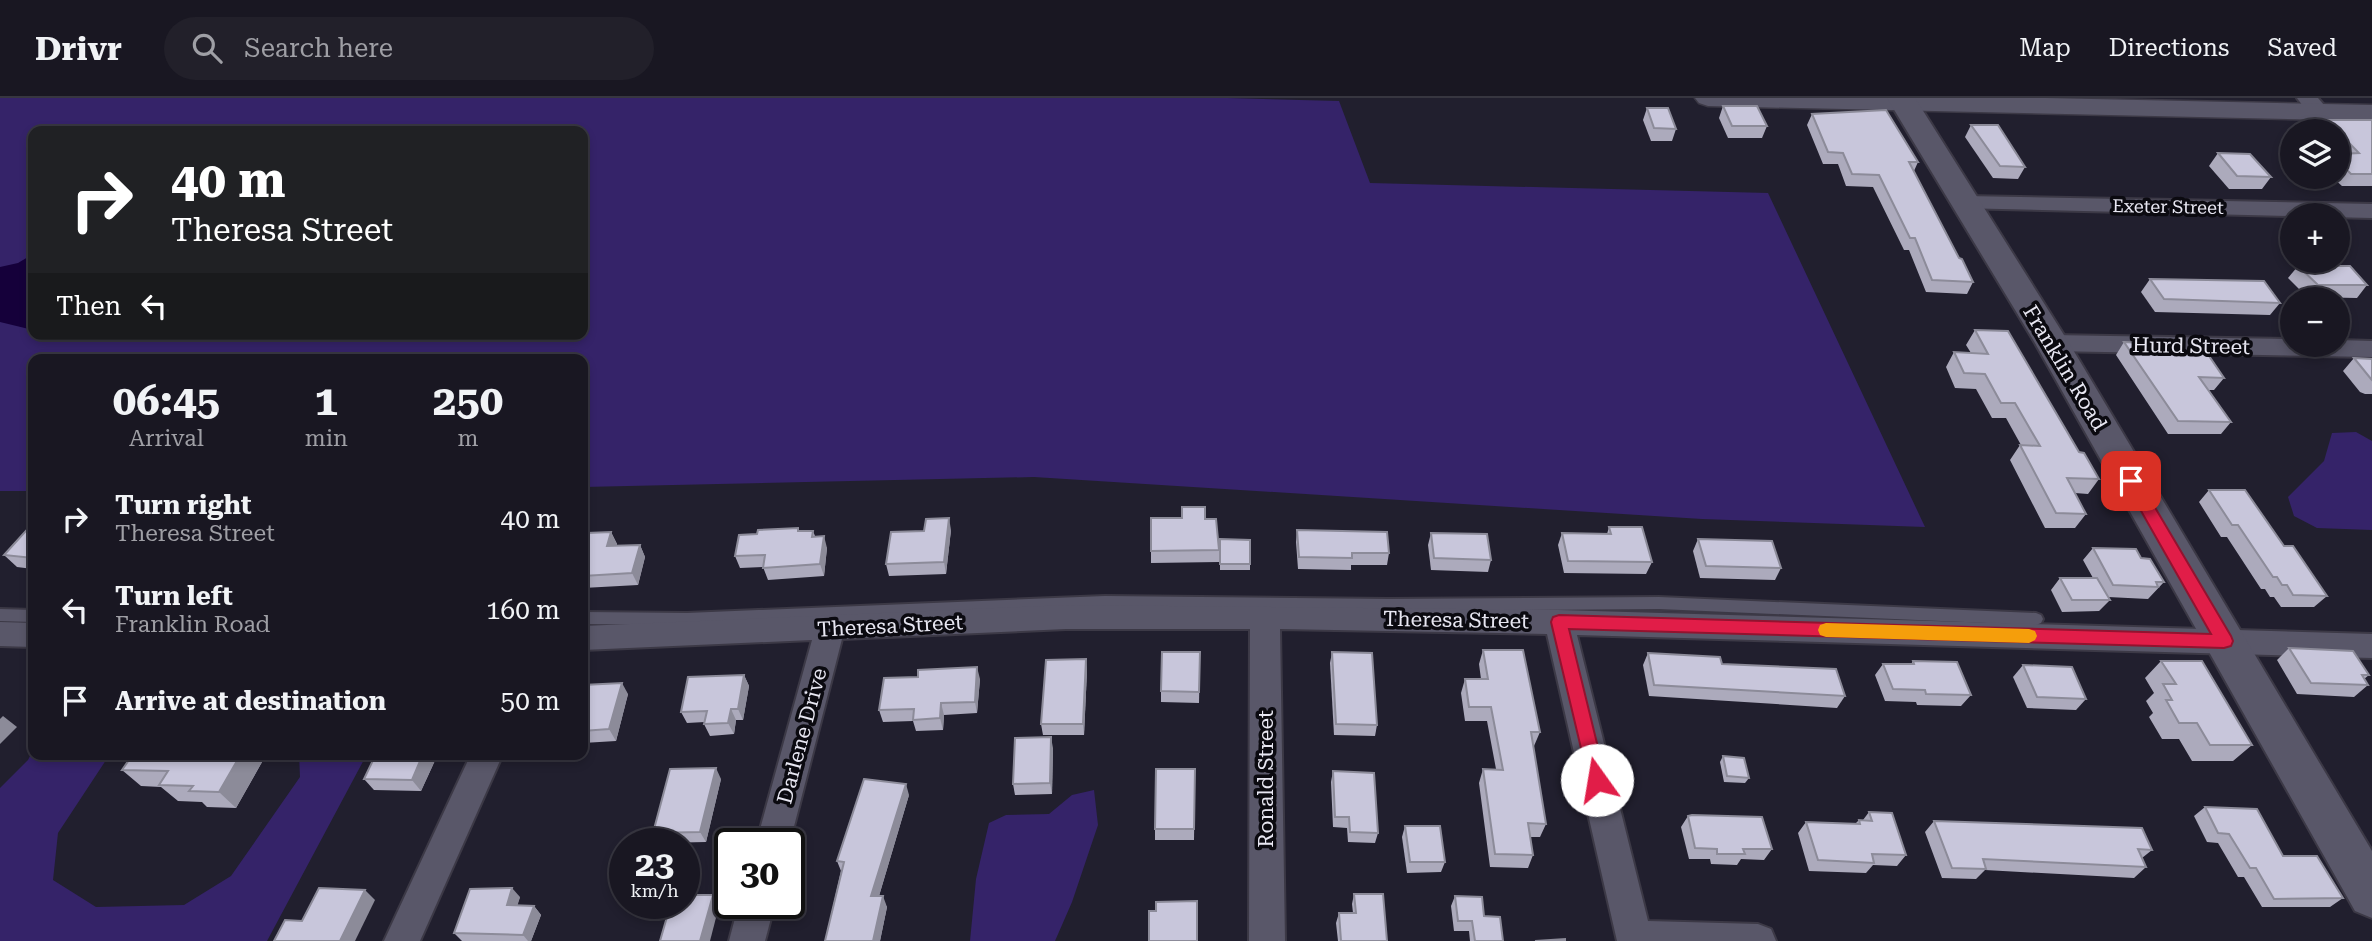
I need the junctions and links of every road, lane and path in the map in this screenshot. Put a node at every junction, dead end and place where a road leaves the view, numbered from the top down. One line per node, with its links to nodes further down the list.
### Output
1 (1708, 98): 2 (street)
2 (1821, 99): 3 (street)
3 (1852, 100): 4 (street)
4 (1902, 100): 5 (street); 8 (main road, Franklin Road)
5 (2113, 102): 6 (street)
6 (2314, 105): 7 (street)
7 (2372, 113)
8 (1965, 203): 9 (street, Exeter Street); 10 (main road, Franklin Road)
9 (2372, 211)
10 (2052, 343): 11 (street, Hurd Street); 20 (main road, Franklin Road)
11 (2372, 349)
12 (1265, 617): 16 (street, Theresa Street); 17 (street, Theresa Street); 29 (street, Ronald Street)
13 (588, 618): 15 (lane)
14 (28, 619): 18 (lane)
15 (2036, 619)
16 (1559, 622): 20 (street, Theresa Street); 26 (street)
17 (830, 629): 19 (street, Theresa Street); 23 (street, Darlene Drive)
18 (8, 632)
19 (588, 638)
20 (2224, 641): 21 (street, Theresa Street); 24 (main road, Franklin Road)
21 (2372, 646)
22 (484, 760): 27 (street)
23 (777, 828)
24 (2372, 895)
25 (753, 919): 28 (street)
26 (1635, 939): 30 (street)
27 (402, 941)
28 (747, 941)
29 (1267, 941)
30 (1758, 941)

